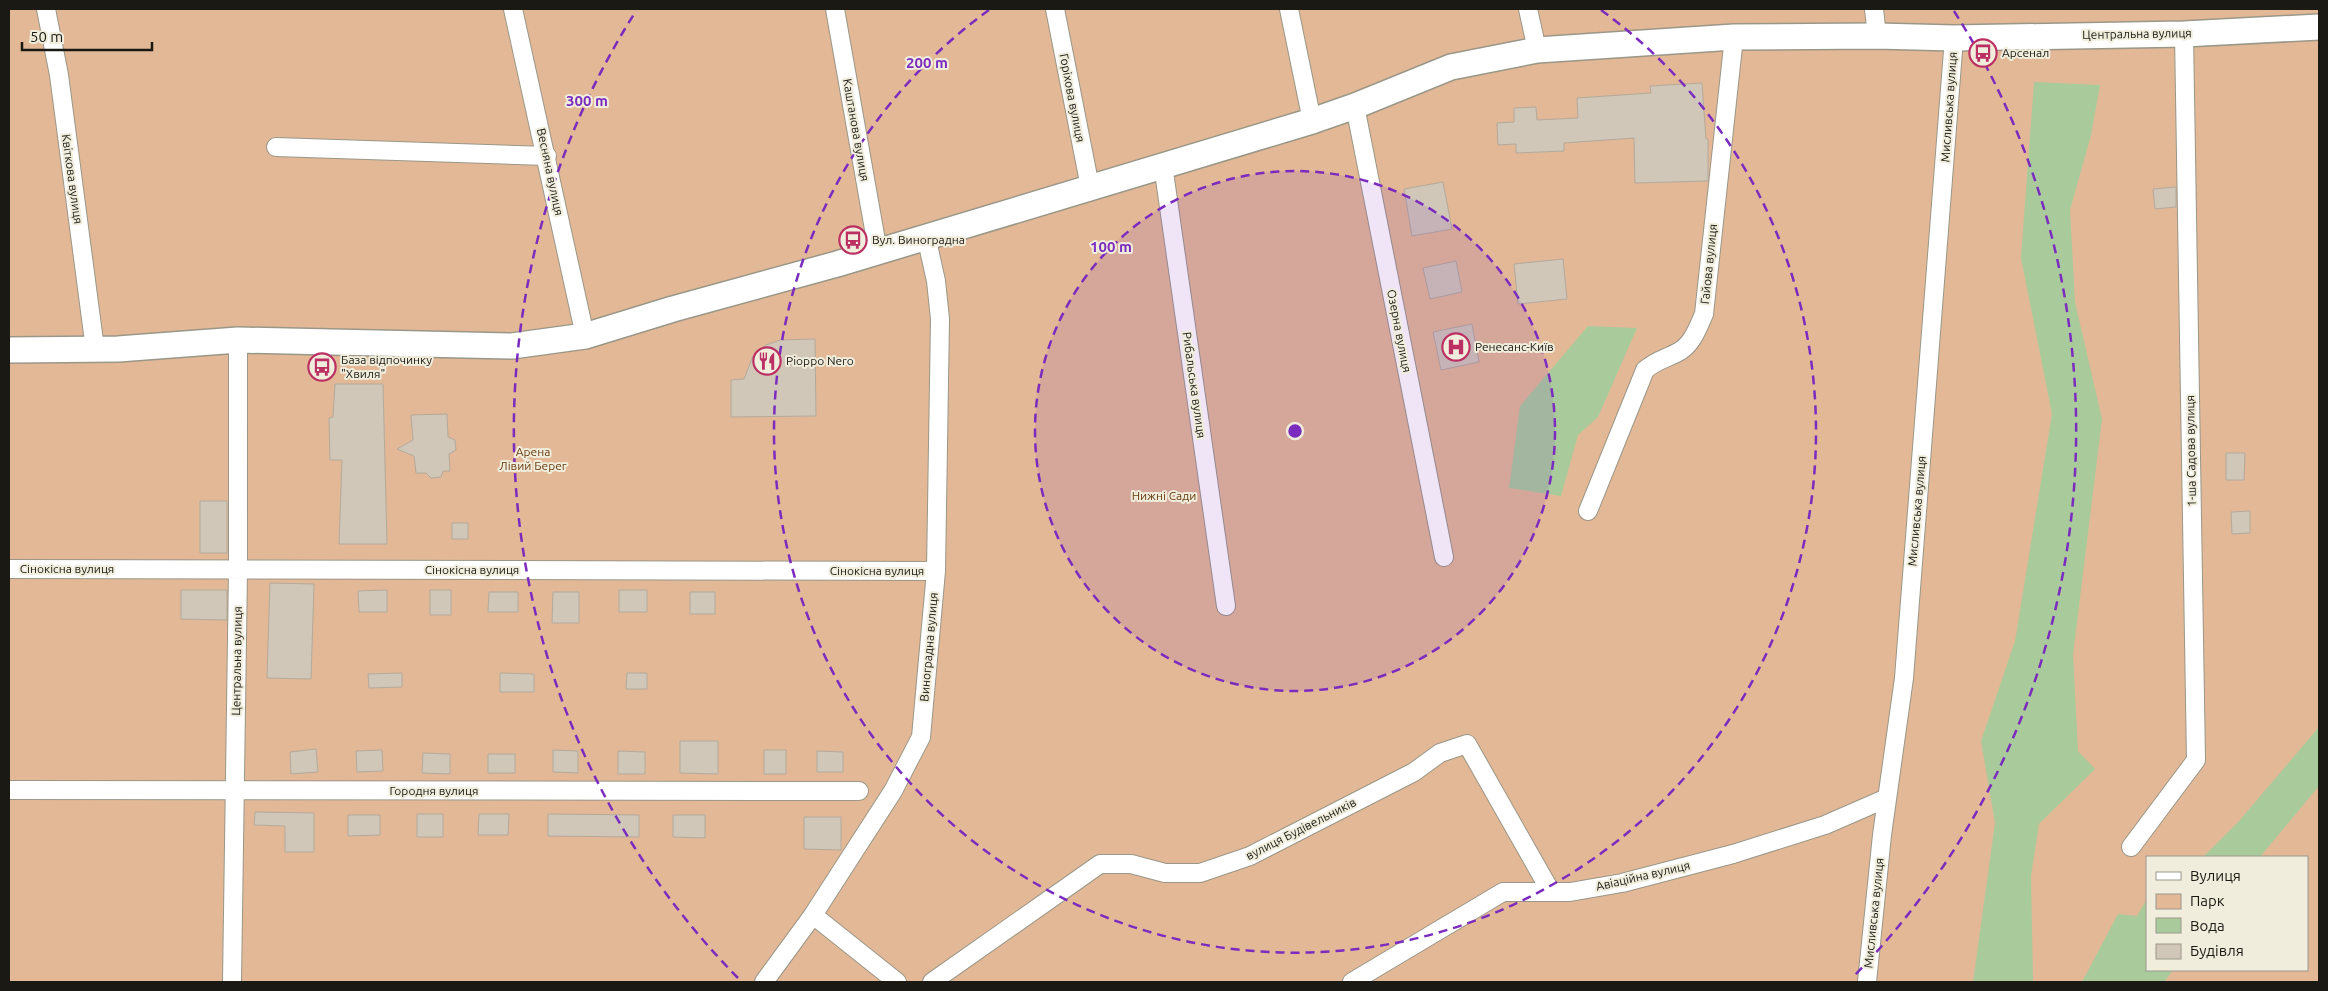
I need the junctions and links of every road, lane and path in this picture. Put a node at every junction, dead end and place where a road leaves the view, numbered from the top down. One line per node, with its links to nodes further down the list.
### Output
1 (46, 9): 24 (street, Квіткова вулиця)
2 (514, 9): 17 (street, Весняна вулиця)
3 (835, 9): 21 (street, Каштанова вулиця)
4 (1055, 9): 19 (street, Горіхова вулиця)
5 (1289, 9): 15 (street)
6 (1528, 9): 13 (street)
7 (1874, 9): 10 (street)
8 (2319, 27): 9 (street, Центральна вулиця)
9 (2184, 34): 12 (street, Центральна вулиця); 36 (street, 1-ша Садова вулиця)
10 (1877, 36): 11 (street, Центральна вулиця); 12 (street, Центральна вулиця)
11 (1734, 37): 13 (street, Центральна вулиця); 26 (street, Гайова вулиця)
12 (1954, 38): 35 (street, Мисливська вулиця)
13 (1537, 50): 14 (street, Центральна вулиця)
14 (1355, 106): 15 (street, Центральна вулиця); 27 (street, Озерна вулиця)
15 (1312, 121): 18 (street, Центральна вулиця)
16 (276, 148): 17 (street)
17 (547, 156): 22 (street, Весняна вулиця)
18 (1163, 165): 19 (street, Центральна вулиця); 31 (street, Рибальська вулиця)
19 (1090, 187): 20 (street, Центральна вулиця)
20 (926, 236): 21 (street, Центральна вулиця); 30 (street, Виноградна вулиця)
21 (878, 252): 22 (street, Центральна вулиця)
22 (585, 336): 23 (street, Центральна вулиця)
23 (238, 340): 24 (street, Центральна вулиця); 29 (street, Центральна вулиця)
24 (95, 349): 25 (street, Центральна вулиця)
25 (9, 350)
26 (1588, 511)
27 (1444, 557)
28 (9, 569): 29 (street, Сінокісна вулиця)
29 (238, 570): 30 (street, Сінокісна вулиця); 33 (street, Центральна вулиця)
30 (936, 572): 38 (street, Виноградна вулиця)
31 (1226, 606)
32 (9, 790): 33 (street, Городня вулиця)
33 (235, 790): 34 (street, Городня вулиця); 39 (street, Центральна вулиця)
34 (859, 791)
35 (1887, 798): 37 (street, Авіаційна вулиця); 44 (street, Мисливська вулиця)
36 (2131, 847)
37 (1551, 892): 42 (street, вулиця Будівельників); 43 (street, Авіаційна вулиця)
38 (814, 915): 40 (street, Виноградна вулиця); 41 (street)
39 (232, 982)
40 (764, 982)
41 (897, 982)
42 (932, 982)
43 (1352, 982)
44 (1868, 982)

